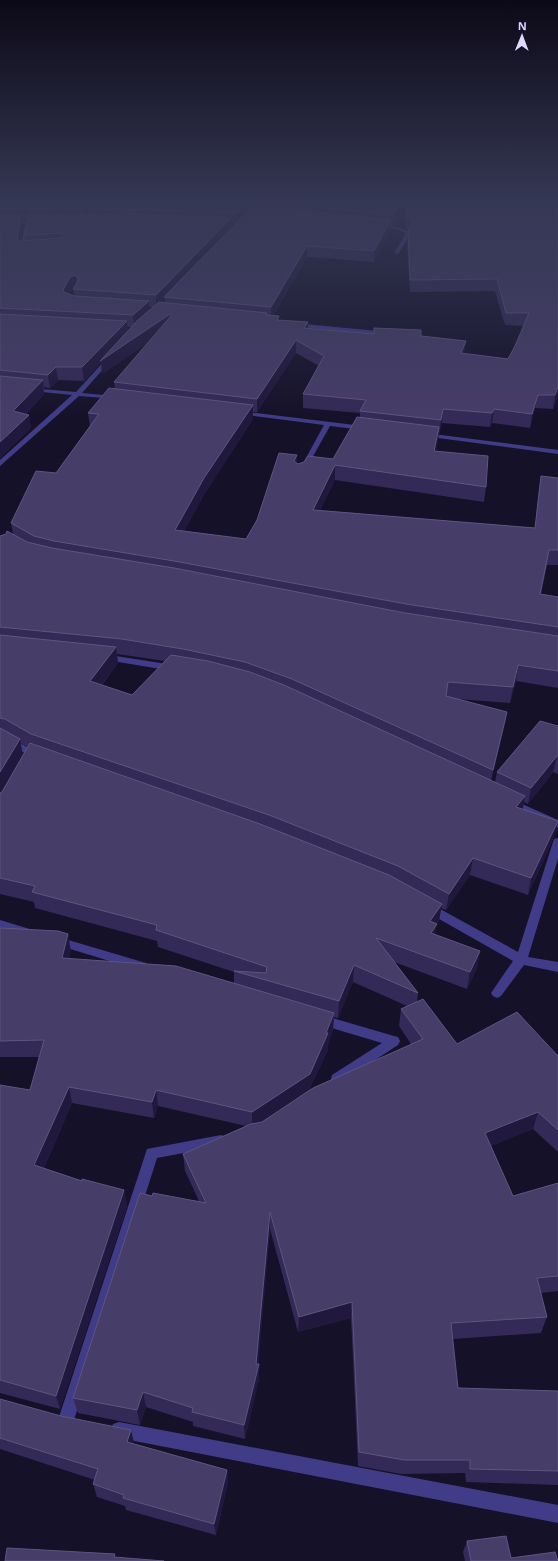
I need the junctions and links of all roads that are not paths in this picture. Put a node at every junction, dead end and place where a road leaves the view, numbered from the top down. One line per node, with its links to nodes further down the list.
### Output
1 (290, 324): 2 (street)
2 (398, 335)
3 (115, 353): 5 (street)
4 (23, 388): 5 (street)
5 (77, 394): 6 (street); 12 (street)
6 (124, 399)
7 (234, 412): 8 (street)
8 (328, 424): 9 (street); 13 (street)
9 (368, 428)
10 (415, 434): 11 (street)
11 (558, 452)
12 (0, 464)
13 (299, 475)
14 (93, 656): 15 (street)
15 (184, 669)
16 (0, 738): 17 (street)
17 (45, 759)
18 (501, 797): 19 (street)
19 (558, 824)
20 (558, 842): 23 (street)
21 (419, 902): 23 (street)
22 (0, 924): 25 (street)
23 (521, 960): 24 (street); 26 (street)
24 (558, 967)
25 (151, 969)
26 (497, 993)
27 (310, 1016): 28 (street)
28 (328, 1085)
29 (234, 1138): 30 (street)
30 (66, 1420)
31 (105, 1428): 32 (street)
32 (558, 1514)

